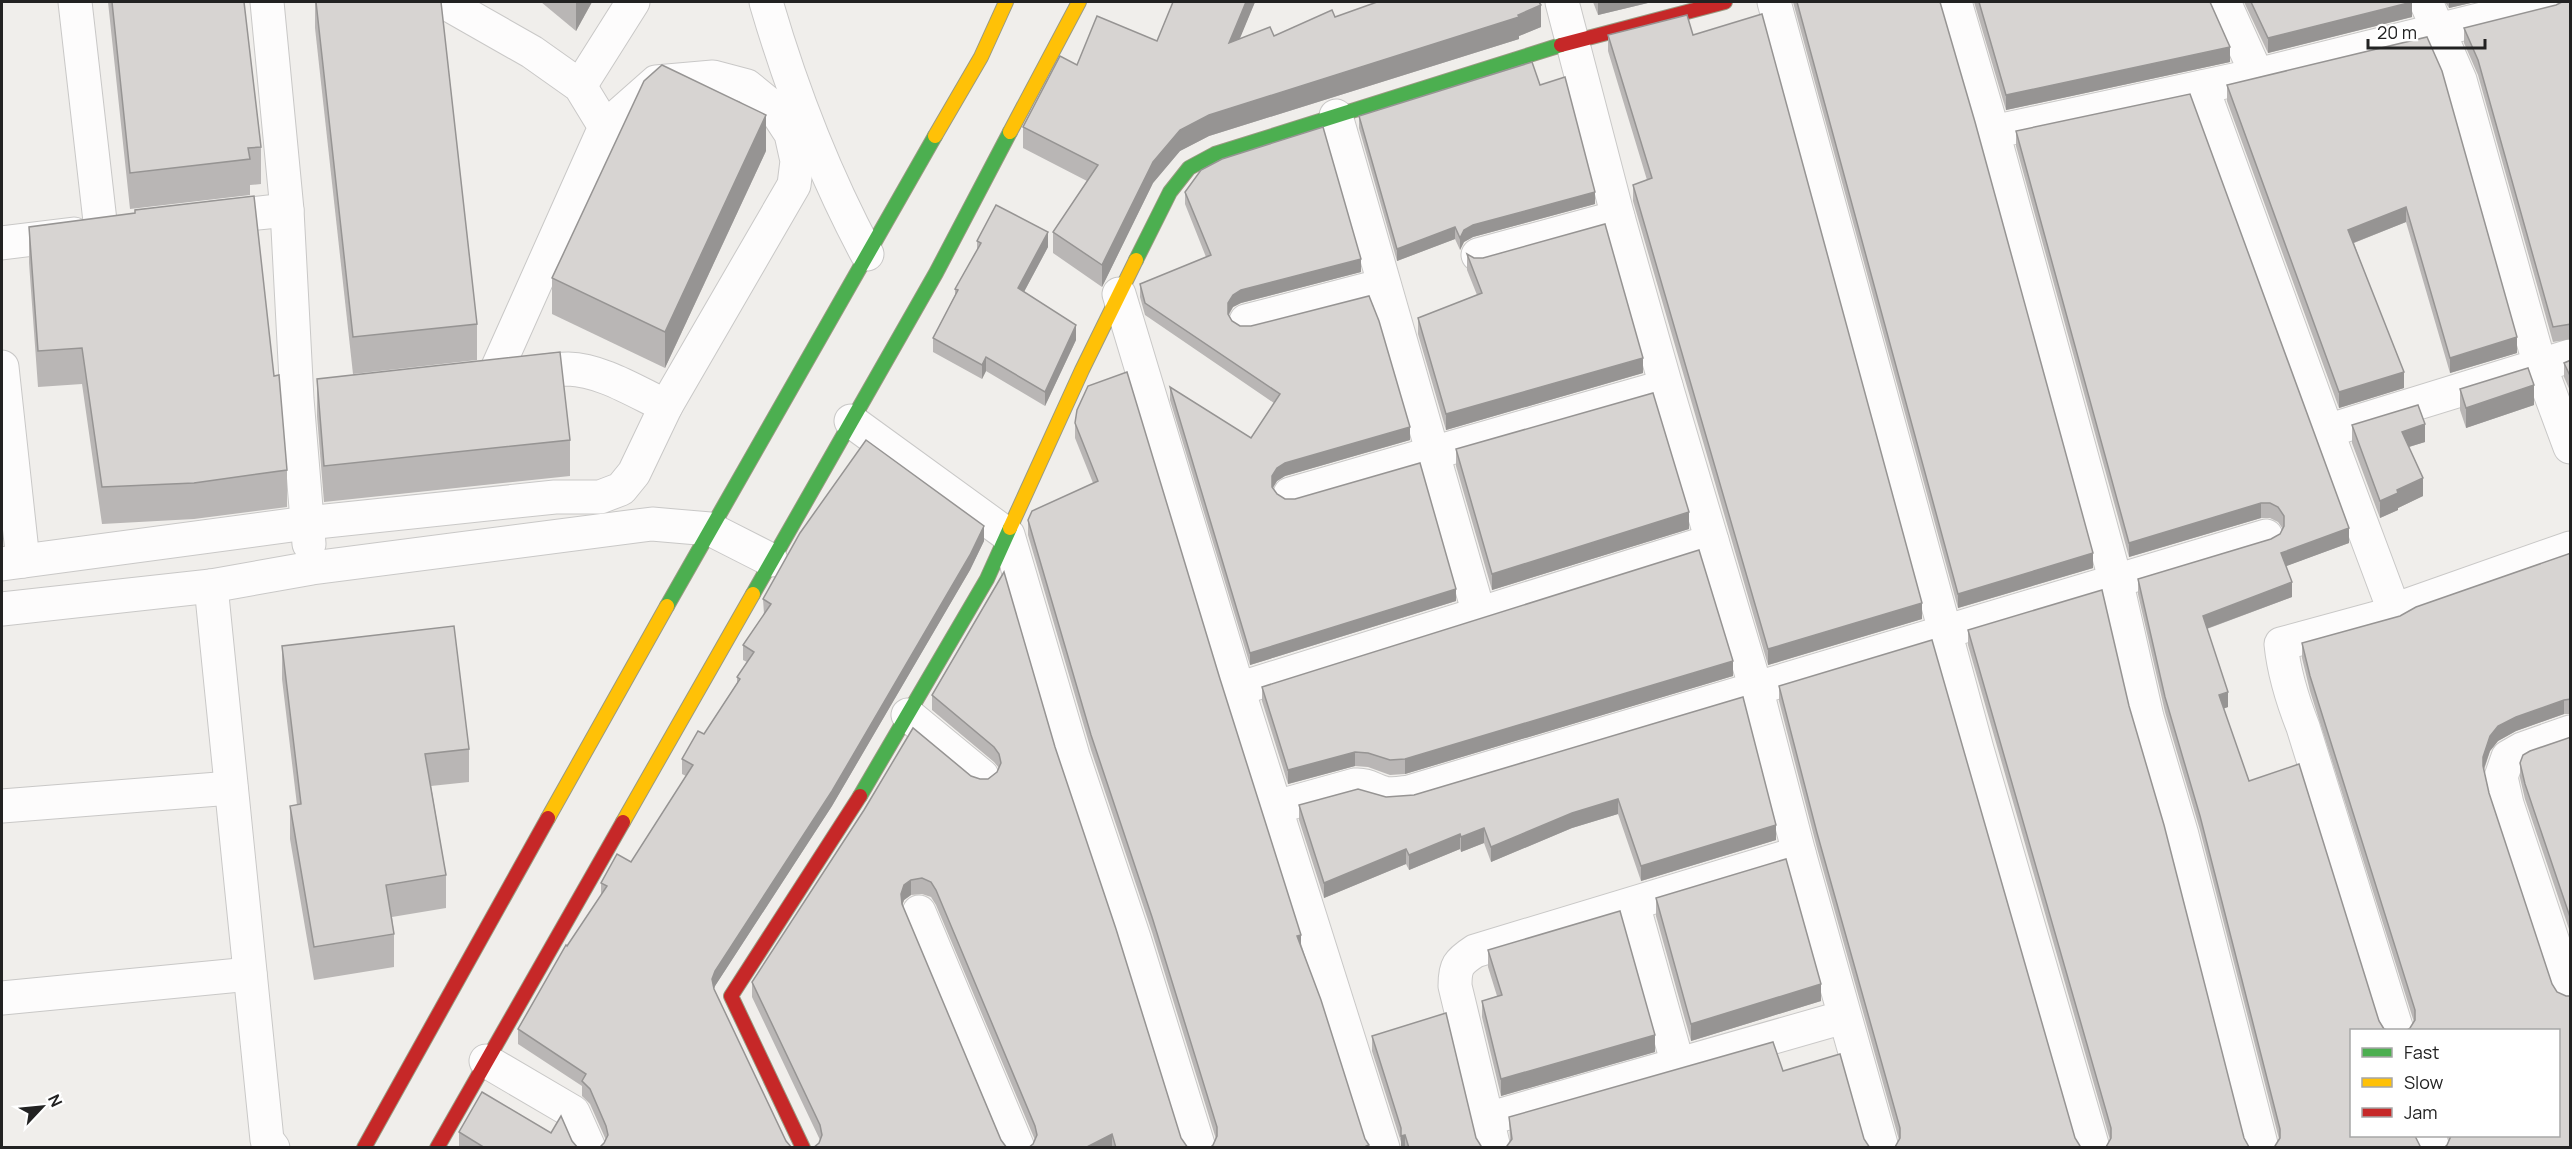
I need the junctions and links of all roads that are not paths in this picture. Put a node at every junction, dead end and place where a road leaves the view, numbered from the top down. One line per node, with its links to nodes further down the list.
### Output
1 (75, 2): 26 (street)
2 (267, 2): 22 (street)
3 (444, 2): 17 (street)
4 (633, 2): 17 (street)
5 (766, 2): 28 (street)
6 (1006, 2): 28 (main road)
7 (1079, 2): 42 (main road)
8 (1562, 2): 15 (street)
9 (1725, 2): 15 (main road)
10 (1774, 2): 61 (street)
11 (1955, 2): 21 (street)
12 (2224, 2): 16 (street)
13 (2552, 2): 14 (street)
14 (2433, 16): 16 (street); 34 (street)
15 (1573, 41): 19 (main road); 23 (street)
16 (2257, 75): 18 (street)
17 (580, 86): 20 (street)
18 (2202, 87): 21 (street); 43 (street)
19 (1336, 116): 30 (street); 31 (main road)
20 (605, 127): 36 (street); 41 (street)
21 (1993, 132): 56 (street)
22 (287, 210): 24 (street); 40 (street)
23 (1618, 217): 29 (street); 38 (street)
24 (182, 221)
25 (136, 226): 26 (street)
26 (101, 230): 27 (street)
27 (2, 243)
28 (867, 254): 48 (main road)
29 (1478, 255)
30 (1384, 285): 32 (street); 45 (street)
31 (1119, 294): 49 (main road); 63 (street)
32 (1246, 321)
33 (2571, 357): 34 (street)
34 (2540, 366): 43 (street); 44 (street)
35 (2, 367): 54 (street)
36 (493, 378): 37 (street); 41 (street)
37 (459, 382)
38 (1666, 386): 45 (street); 51 (street)
39 (332, 395): 40 (street)
40 (297, 399): 47 (street)
41 (666, 406): 47 (street)
42 (851, 421): 49 (street); 53 (main road)
43 (2327, 431): 59 (street)
44 (2571, 447)
45 (1433, 453): 46 (street); 60 (street)
46 (1290, 494)
47 (307, 523): 54 (street); 55 (street)
48 (710, 529): 53 (street); 55 (street); 82 (main road)
49 (1008, 535): 64 (main road); 87 (street)
50 (2266, 536): 56 (street)
51 (1712, 541): 60 (street); 62 (street)
52 (2571, 548): 59 (street)
53 (771, 560): 78 (main road)
54 (12, 563)
55 (312, 568): 57 (street)
56 (2115, 581): 61 (street); 91 (street)
57 (211, 586): 58 (street); 67 (street)
58 (2, 609)
59 (2395, 613): 77 (street)
60 (1479, 614): 63 (street)
61 (1945, 631): 62 (street); 90 (street)
62 (1756, 688): 69 (street); 70 (street)
63 (1238, 689): 69 (street)
64 (908, 715): 66 (street); 85 (main road)
65 (2571, 732): 74 (street)
66 (982, 776)
67 (231, 788): 68 (street); 73 (street)
68 (2, 806)
69 (1276, 807): 88 (street)
70 (1799, 853): 71 (street); 76 (street)
71 (1633, 904): 79 (street); 80 (street)
72 (919, 912): 86 (street)
73 (250, 974): 75 (street); 81 (street)
74 (2571, 993)
75 (2, 998)
76 (1844, 1017): 79 (street); 89 (street)
77 (2397, 1029)
78 (486, 1061): 83 (main road); 84 (street)
79 (1678, 1065): 80 (street)
80 (1490, 1133)
81 (264, 1145)
82 (364, 1148)
83 (437, 1148)
84 (589, 1148)
85 (803, 1148)
86 (1018, 1148)
87 (1198, 1148)
88 (1383, 1148)
89 (1882, 1148)
90 (2094, 1148)
91 (2262, 1148)

